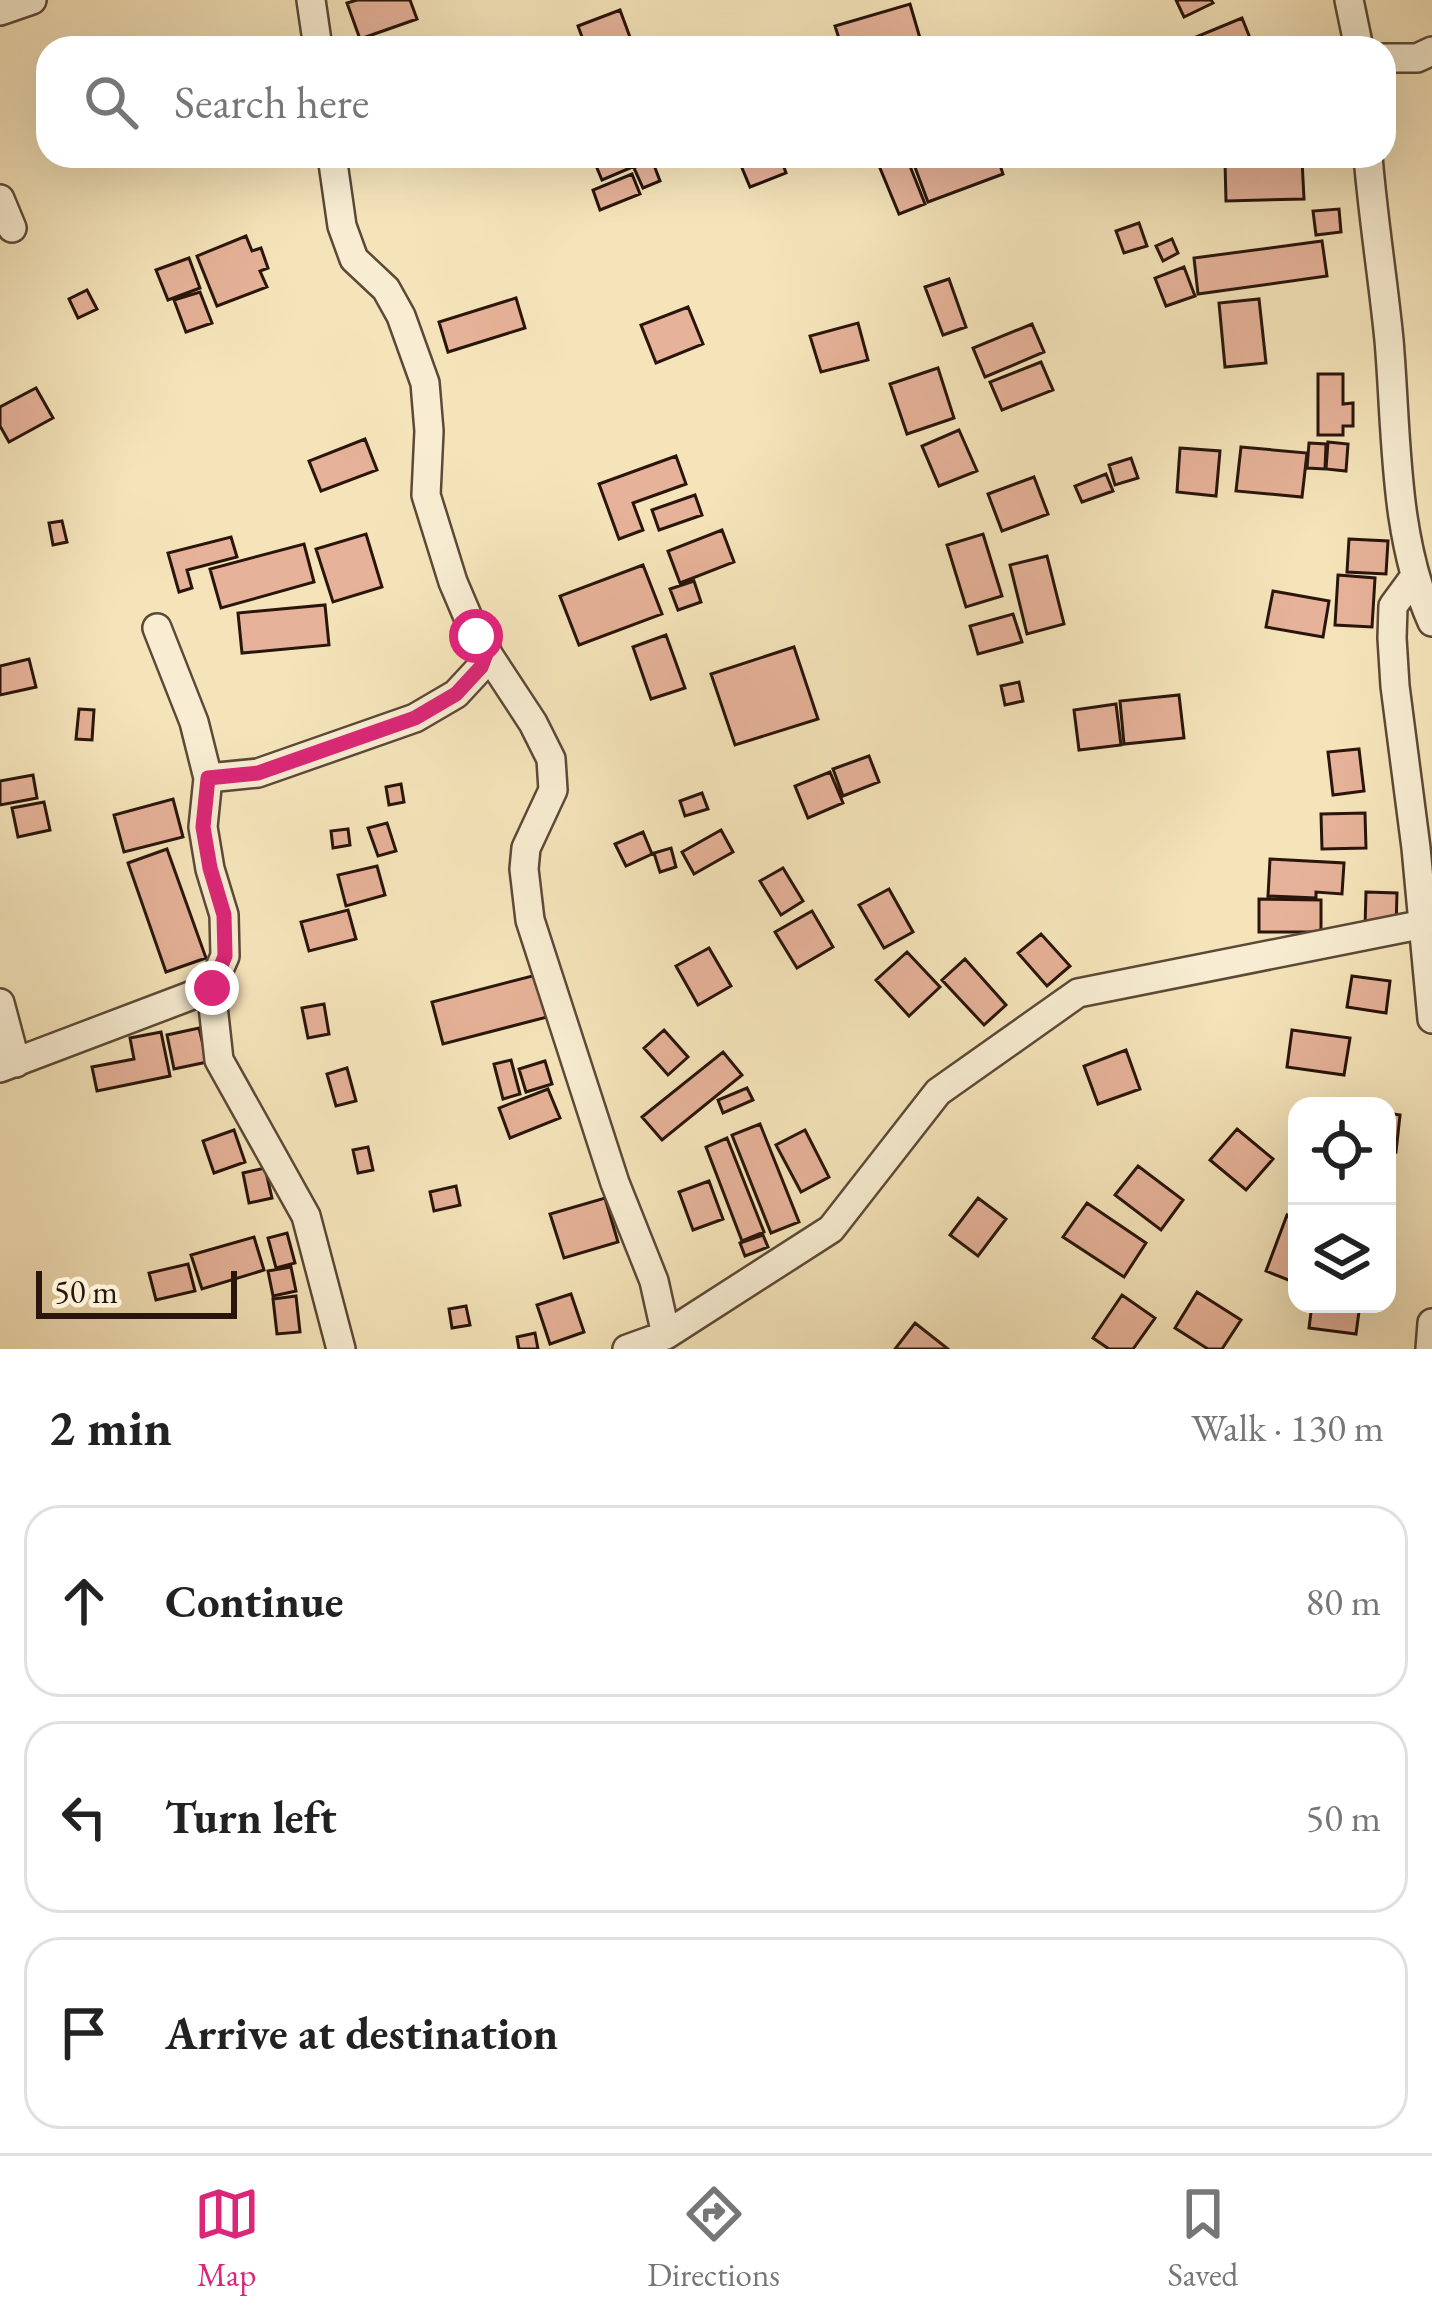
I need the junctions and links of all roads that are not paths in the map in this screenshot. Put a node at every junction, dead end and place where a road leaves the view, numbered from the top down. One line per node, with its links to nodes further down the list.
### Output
1 (32, 0): 4 (street)
2 (311, 0): 5 (street)
3 (1348, 0): 6 (street)
4 (0, 11)
5 (316, 36)
6 (1356, 36)
7 (1432, 51): 8 (street)
8 (1396, 58)
9 (334, 168): 15 (street)
10 (1369, 168): 13 (street)
11 (0, 200): 12 (street)
12 (12, 228)
13 (1422, 599): 17 (street)
14 (157, 628): 16 (street)
15 (487, 651): 16 (street); 23 (street)
16 (208, 778): 18 (street)
17 (1424, 924): 20 (street); 23 (street)
18 (212, 988): 21 (street); 25 (street)
19 (0, 1003): 21 (street)
20 (1432, 1019)
21 (8, 1066)
22 (1432, 1323): 24 (street)
23 (667, 1335): 26 (street)
24 (1431, 1335): 27 (street)
25 (341, 1349)
26 (627, 1349)
27 (1430, 1349)

